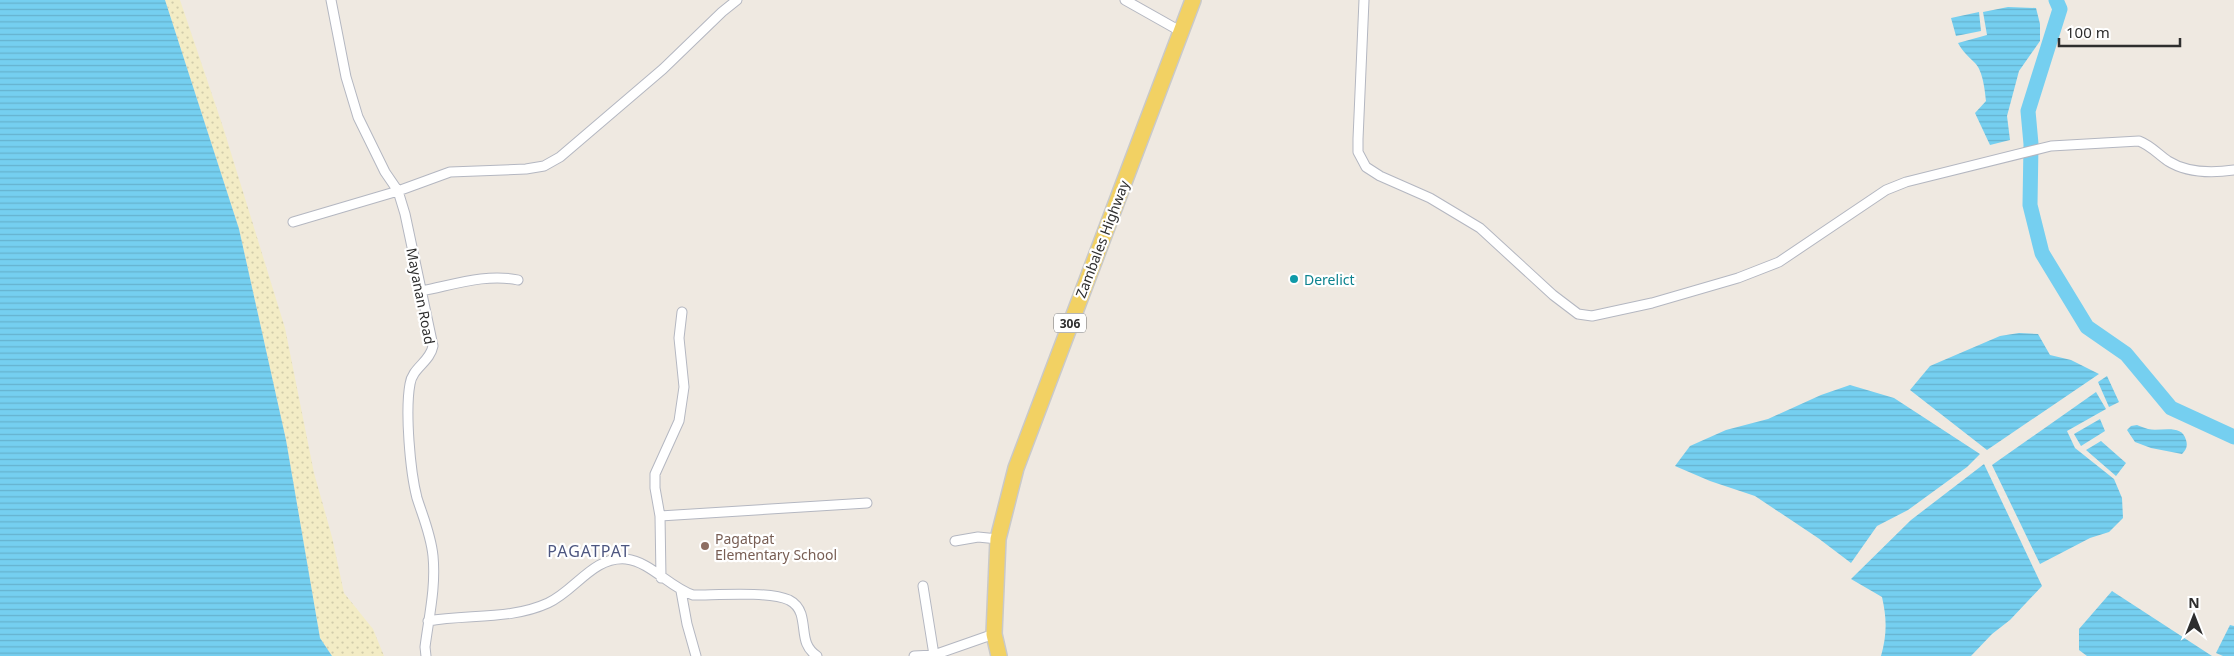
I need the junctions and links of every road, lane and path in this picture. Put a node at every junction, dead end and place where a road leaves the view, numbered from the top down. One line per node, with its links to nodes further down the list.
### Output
1 (332, 0): 8 (street, Mayanan Road)
2 (737, 0): 8 (street)
3 (1125, 0): 6 (street)
4 (1193, 0): 6 (main road, Zambales Highway / 306)
5 (1364, 0): 7 (street)
6 (1180, 30): 15 (main road, Zambales Highway / 306)
7 (2234, 170)
8 (398, 191): 9 (street); 11 (street, Mayanan Road)
9 (293, 222)
10 (518, 280): 11 (street)
11 (421, 291): 20 (street, Mayanan Road)
12 (682, 312): 14 (street)
13 (867, 503): 14 (street)
14 (660, 516): 17 (street)
15 (998, 538): 16 (street); 21 (main road, Zambales Highway / 306)
16 (955, 542)
17 (661, 578): 19 (street); 20 (street)
18 (923, 586): 22 (street)
19 (682, 591): 24 (street); 25 (street)
20 (428, 621): 23 (street, Mayanan Road)
21 (994, 634): 22 (street); 27 (main road, Zambales Highway / 306)
22 (934, 655): 26 (street)
23 (426, 656)
24 (696, 656)
25 (816, 656)
26 (914, 656)
27 (998, 656)

